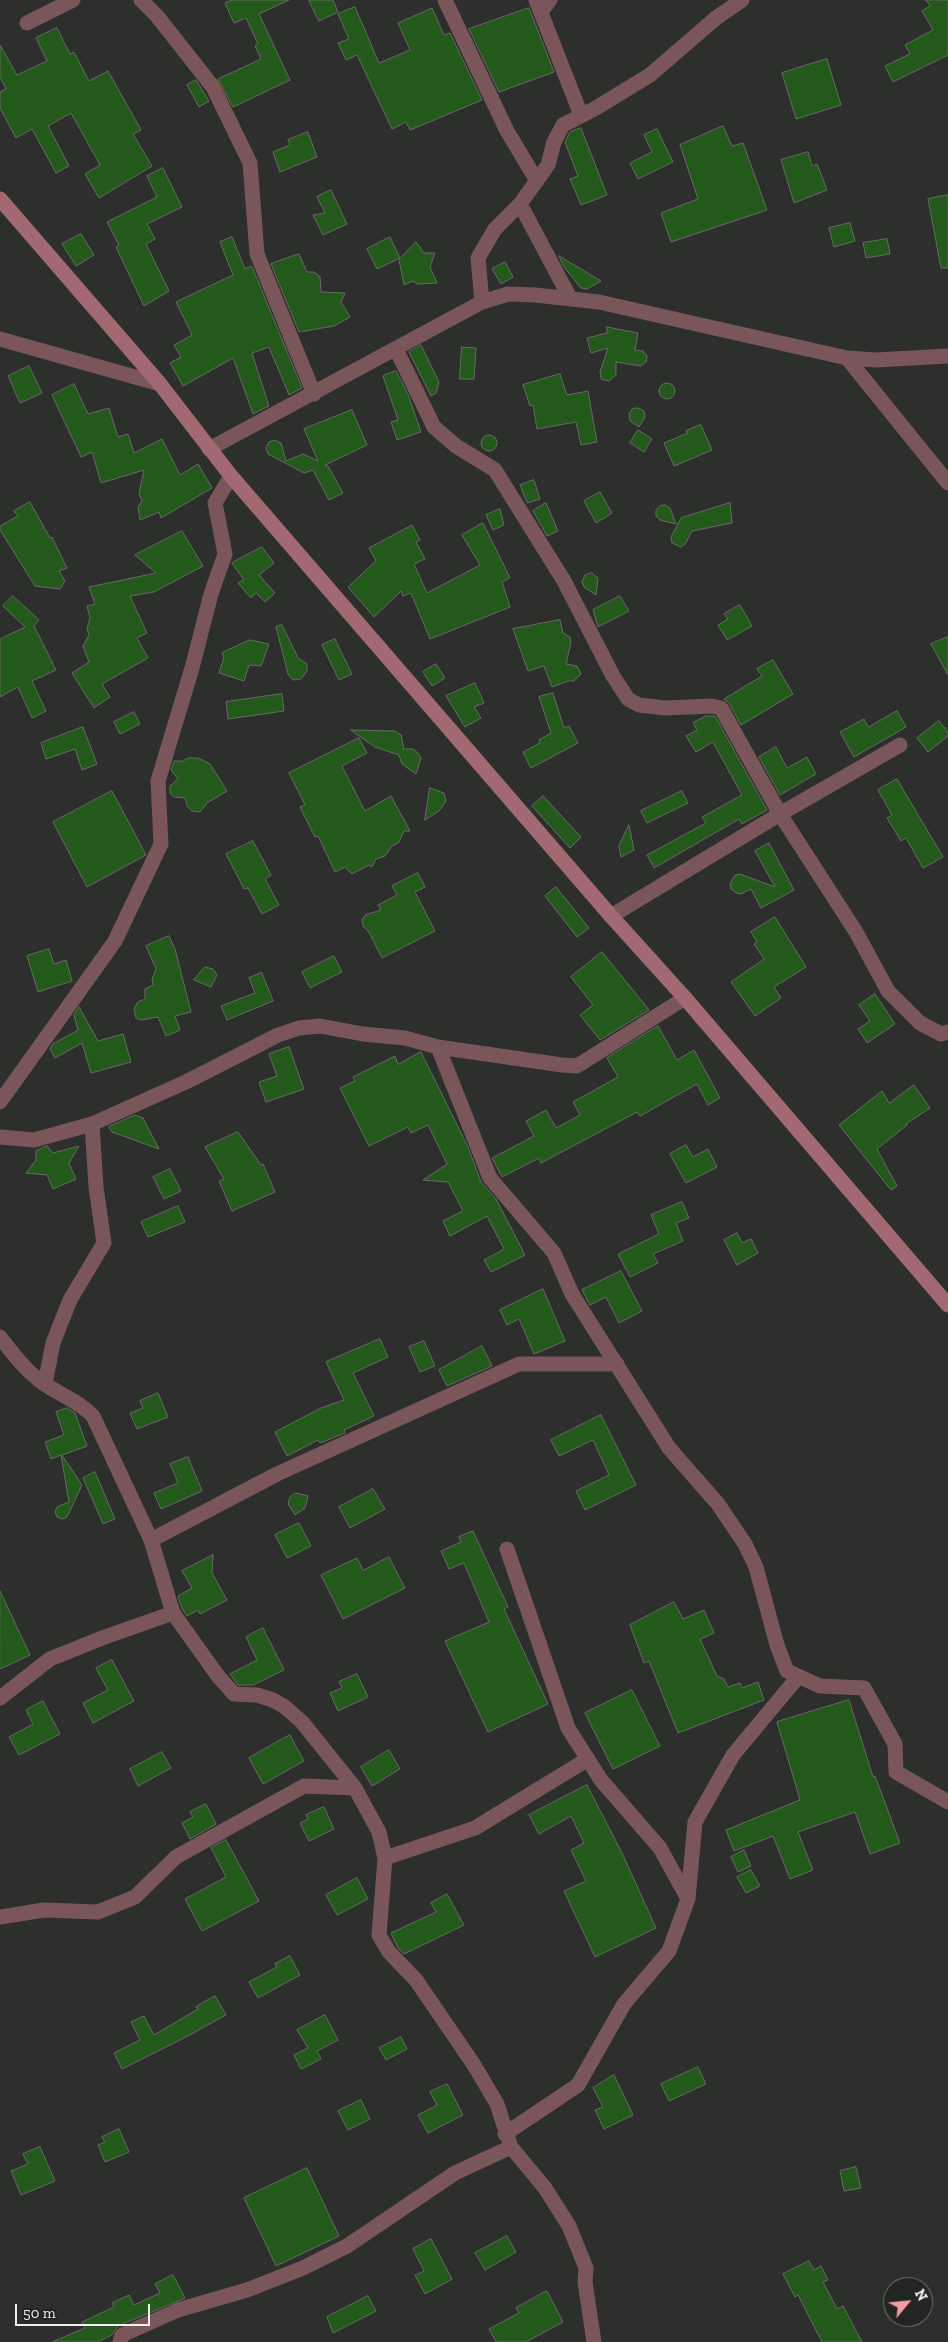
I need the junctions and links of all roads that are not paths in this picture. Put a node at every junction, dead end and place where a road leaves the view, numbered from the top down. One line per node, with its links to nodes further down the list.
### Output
1 (73, 0): 6 (street)
2 (141, 0): 18 (street)
3 (445, 0): 8 (street)
4 (742, 0): 7 (street)
5 (542, 4): 7 (street)
6 (27, 23)
7 (582, 115): 8 (street)
8 (537, 181): 10 (street)
9 (0, 199): 17 (main road)
10 (520, 204): 11 (street); 12 (street)
11 (570, 298): 12 (street); 16 (street)
12 (482, 302): 14 (street)
13 (0, 340): 17 (street)
14 (396, 349): 18 (street); 23 (street)
15 (948, 356): 16 (street)
16 (847, 358): 21 (street)
17 (160, 384): 19 (main road)
18 (314, 394): 19 (street)
19 (209, 449): 20 (main road)
20 (231, 476): 24 (main road); 28 (street)
21 (948, 483)
22 (900, 745): 23 (street)
23 (780, 814): 24 (street); 26 (street)
24 (611, 916): 25 (main road)
25 (685, 998): 27 (street); 31 (main road)
26 (948, 1032)
27 (438, 1047): 29 (street); 33 (street)
28 (0, 1102)
29 (92, 1124): 30 (street); 34 (street)
30 (0, 1137)
31 (948, 1305)
32 (0, 1337): 34 (street)
33 (617, 1364): 35 (street); 38 (street)
34 (45, 1384): 35 (street)
35 (151, 1540): 37 (street)
36 (507, 1550): 40 (street)
37 (173, 1613): 39 (street); 41 (street)
38 (798, 1677): 42 (street); 44 (street)
39 (0, 1698)
40 (588, 1759): 43 (street); 44 (street)
41 (355, 1788): 43 (street); 45 (street)
42 (948, 1802)
43 (385, 1858): 46 (street)
44 (688, 1899): 46 (street)
45 (0, 1917)
46 (508, 2140): 47 (street); 48 (street)
47 (120, 2342)
48 (594, 2342)

